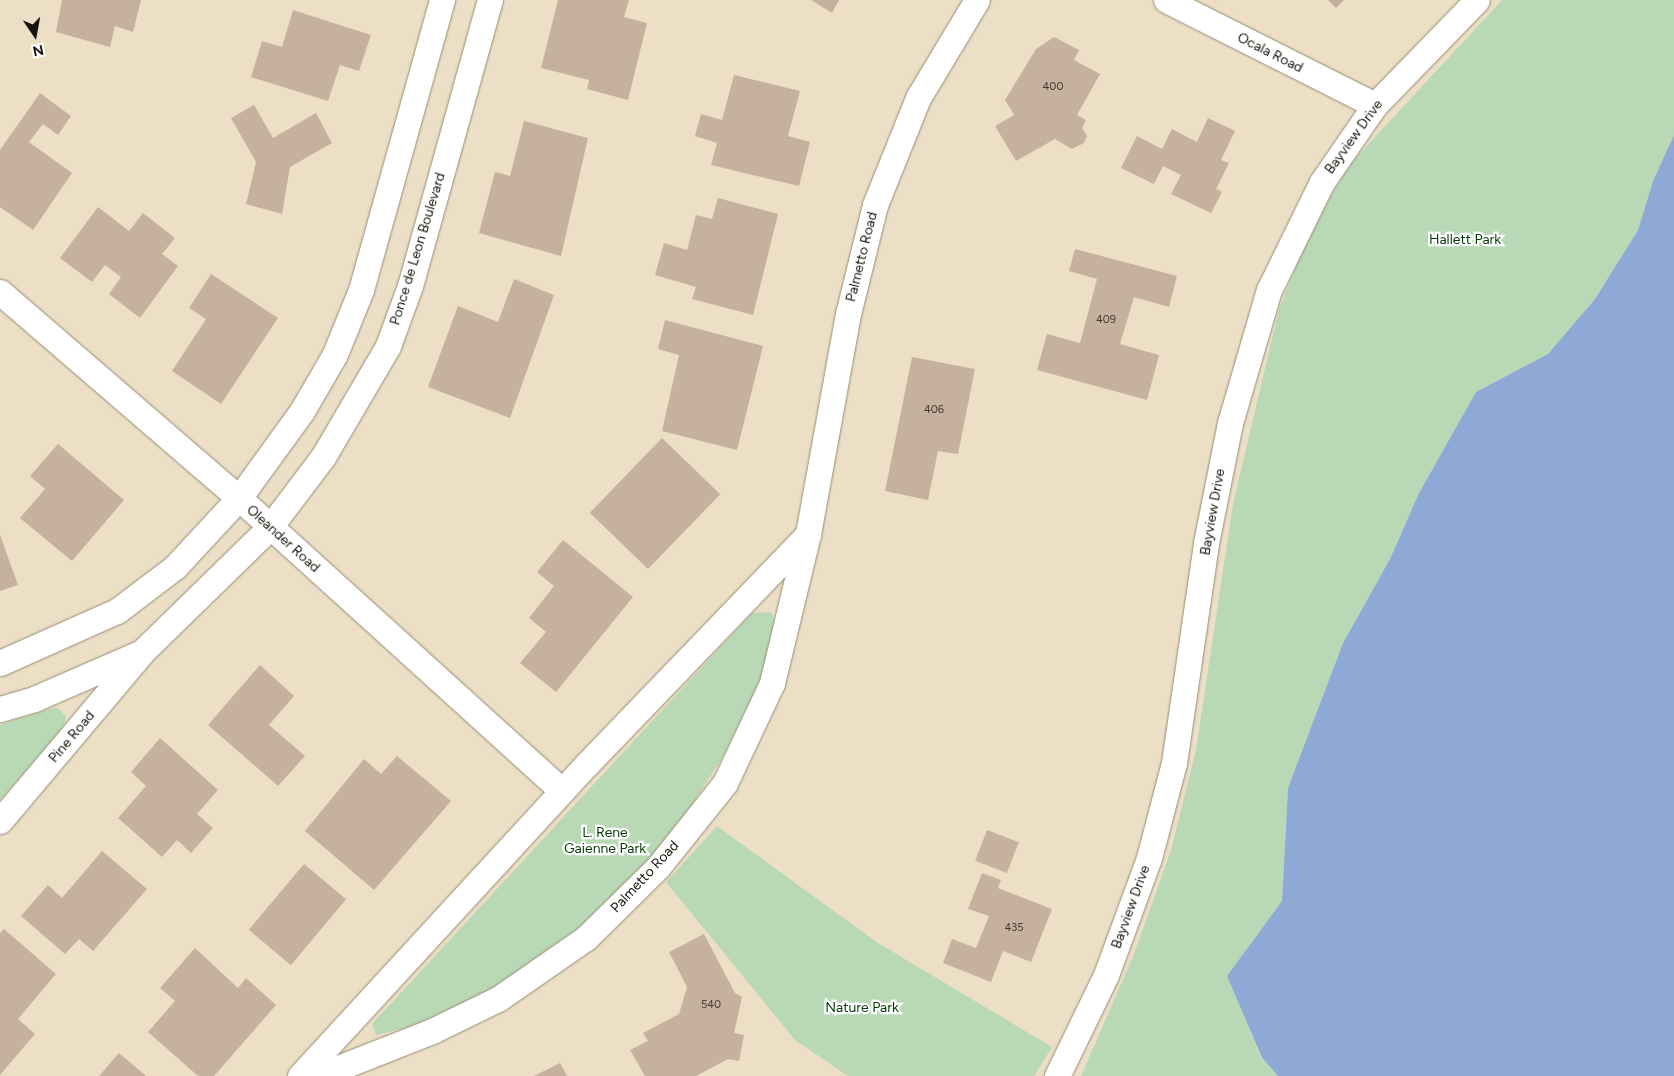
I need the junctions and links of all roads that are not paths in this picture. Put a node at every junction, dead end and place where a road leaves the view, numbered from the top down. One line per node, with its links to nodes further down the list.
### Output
1 (442, 0): 8 (street)
2 (490, 0): 9 (street, Ponce de Leon Boulevard)
3 (977, 0): 10 (street, Palmetto Road)
4 (1166, 0): 6 (street, Ocala Road)
5 (1477, 0): 6 (street, Bayview Drive)
6 (1375, 105): 18 (street, Bayview Drive)
7 (0, 292): 8 (street, Oleander Road)
8 (239, 498): 9 (street, Oleander Road); 12 (street)
9 (270, 527): 11 (street, Ponce de Leon Boulevard); 14 (street, Oleander Road)
10 (808, 534): 14 (street); 17 (street, Palmetto Road)
11 (142, 652): 13 (street, Ponce de Leon Boulevard); 15 (street, Pine Road)
12 (0, 663)
13 (0, 709)
14 (562, 791): 16 (street)
15 (0, 821)
16 (300, 1076)
17 (318, 1076)
18 (1057, 1076)

